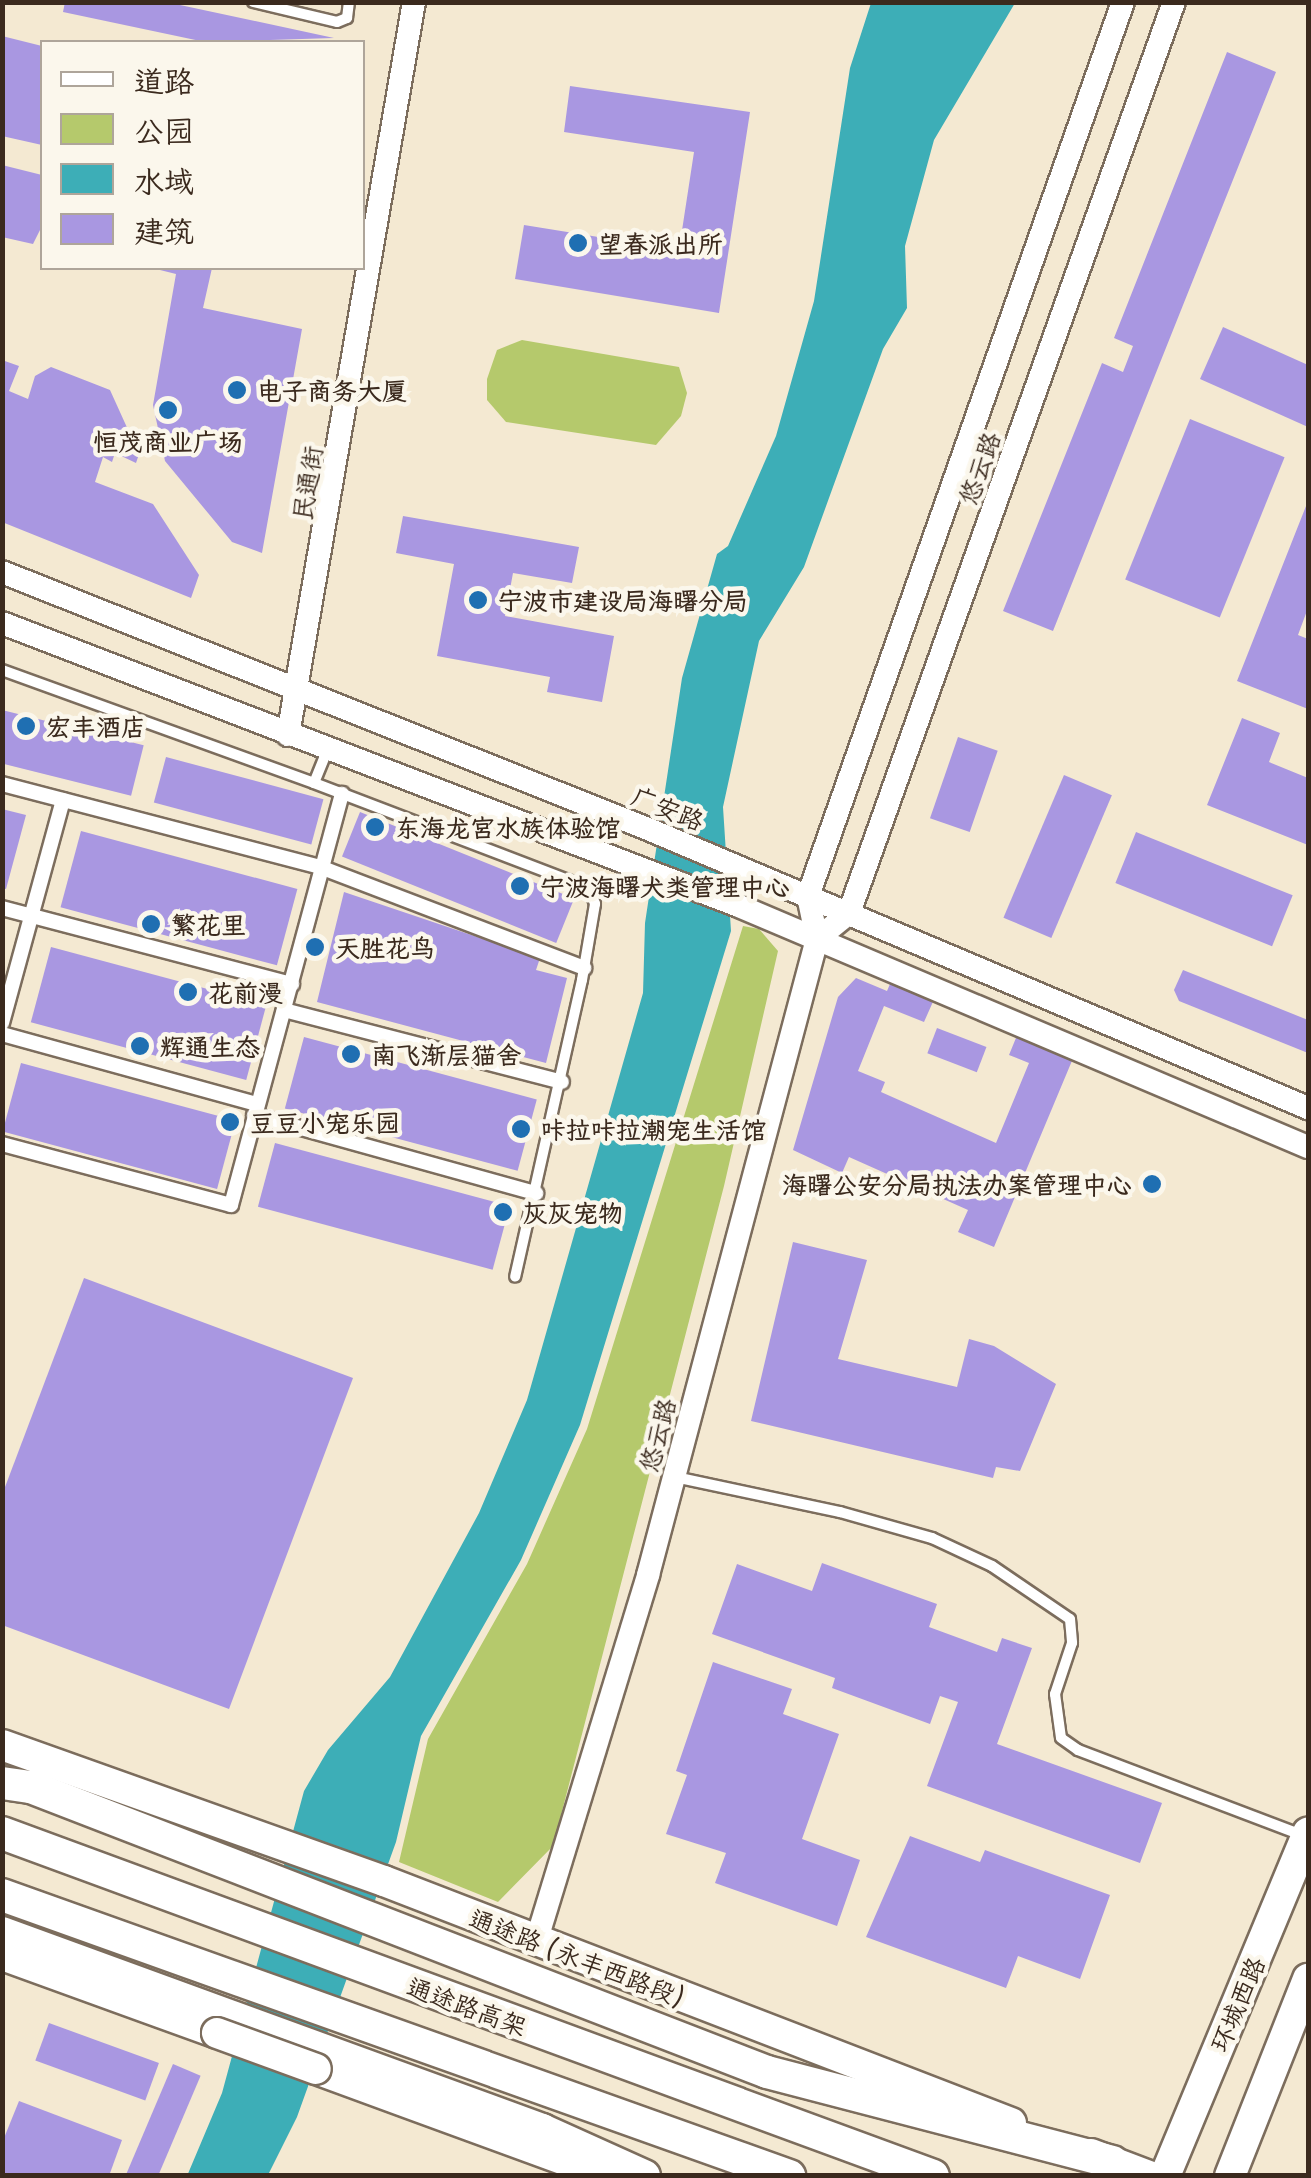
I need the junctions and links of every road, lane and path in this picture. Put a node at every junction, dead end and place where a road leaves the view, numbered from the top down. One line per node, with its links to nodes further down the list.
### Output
1 (253, 2): 2 (lane)
2 (350, 2)
3 (414, 2): 9 (street, 民通街)
4 (1124, 2): 17 (street, 悠云路)
5 (1174, 2): 19 (street, 悠云路)
6 (2, 572): 9 (street, 广安路)
7 (2, 623): 10 (street)
8 (2, 670): 12 (lane)
9 (300, 694): 10 (street, 民通街); 17 (street, 广安路)
10 (288, 734): 11 (street)
11 (327, 750): 12 (lane); 21 (street)
12 (314, 783): 14 (lane)
13 (2, 784): 15 (street)
14 (342, 794): 16 (street); 22 (lane)
15 (63, 800): 16 (street); 20 (street)
16 (320, 866): 22 (street); 23 (street)
17 (808, 896): 19 (street, 广安路); 21 (street, 悠云路)
18 (2, 908): 20 (street)
19 (849, 913): 21 (street); 28 (street, 广安路)
20 (32, 916): 23 (street); 25 (street)
21 (816, 939): 31 (street); 34 (street, 悠云路)
22 (584, 968): 27 (lane)
23 (292, 984): 24 (street)
24 (284, 1010): 27 (street); 29 (street)
25 (2, 1023)
26 (2, 1034): 29 (street)
27 (562, 1082): 32 (lane)
28 (1308, 1108)
29 (256, 1110): 30 (street); 32 (street)
30 (2, 1144)
31 (1308, 1148)
32 (536, 1194): 33 (lane)
33 (515, 1278)
34 (674, 1477): 38 (lane); 41 (street, 悠云路)
35 (2, 1745): 41 (main road, 通途路 (永丰西路段))
36 (2, 1783): 44 (highway)
37 (2, 1832): 48 (highway, 通途路高架)
38 (1308, 1835): 50 (main road, 环城西路)
39 (2, 1895): 47 (highway, 通途路高架)
40 (2, 1933): 46 (highway)
41 (536, 1942): 44 (main road, 通途路 (永丰西路段))
42 (2, 1955): 45 (main road, bridge)
43 (1308, 1980): 51 (main road)
44 (1112, 2162): 49 (main road, 通途路 (永丰西路段))
45 (609, 2176)
46 (644, 2176)
47 (789, 2176)
48 (934, 2176)
49 (1149, 2176)
50 (1165, 2176)
51 (1230, 2176)

